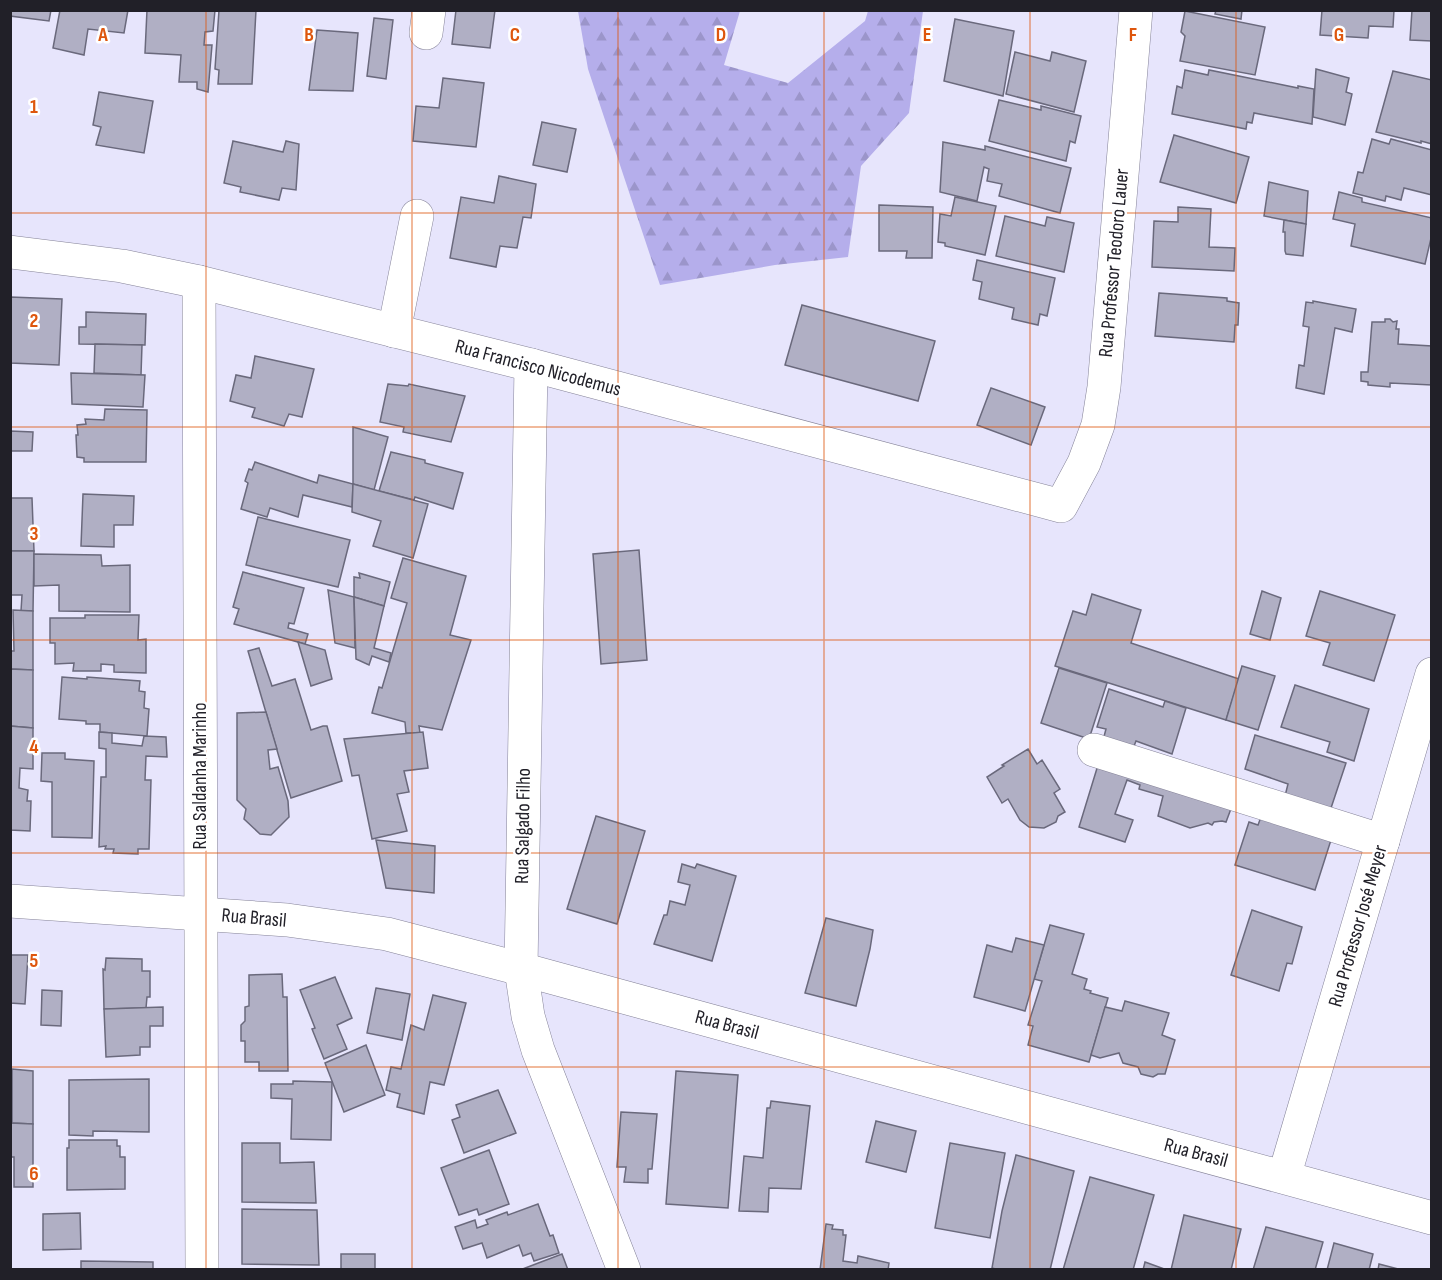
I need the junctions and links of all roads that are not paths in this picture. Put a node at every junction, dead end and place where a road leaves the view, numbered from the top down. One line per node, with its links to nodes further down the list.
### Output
1 (1136, 10): 7 (street, Rua Professor Teodoro Lauer)
2 (417, 216): 5 (street)
3 (10, 252): 4 (street, Rua Francisco Nicodemus)
4 (199, 282): 5 (street, Rua Francisco Nicodemus); 12 (street, Rua Saldanha Marinho)
5 (394, 331): 6 (street, Rua Francisco Nicodemus)
6 (531, 365): 7 (street, Rua Francisco Nicodemus); 13 (street, Rua Salgado Filho)
7 (1061, 507)
8 (1431, 674): 10 (street, Rua Professor José Meyer)
9 (1094, 750): 10 (street)
10 (1383, 841): 14 (street, Rua Professor José Meyer)
11 (10, 901): 12 (street, Rua Brasil)
12 (201, 914): 13 (street, Rua Brasil); 16 (street, Rua Saldanha Marinho)
13 (521, 969): 14 (street, Rua Brasil); 17 (street, Rua Salgado Filho)
14 (1284, 1177): 15 (street, Rua Brasil)
15 (1431, 1218)
16 (201, 1269)
17 (624, 1269)

